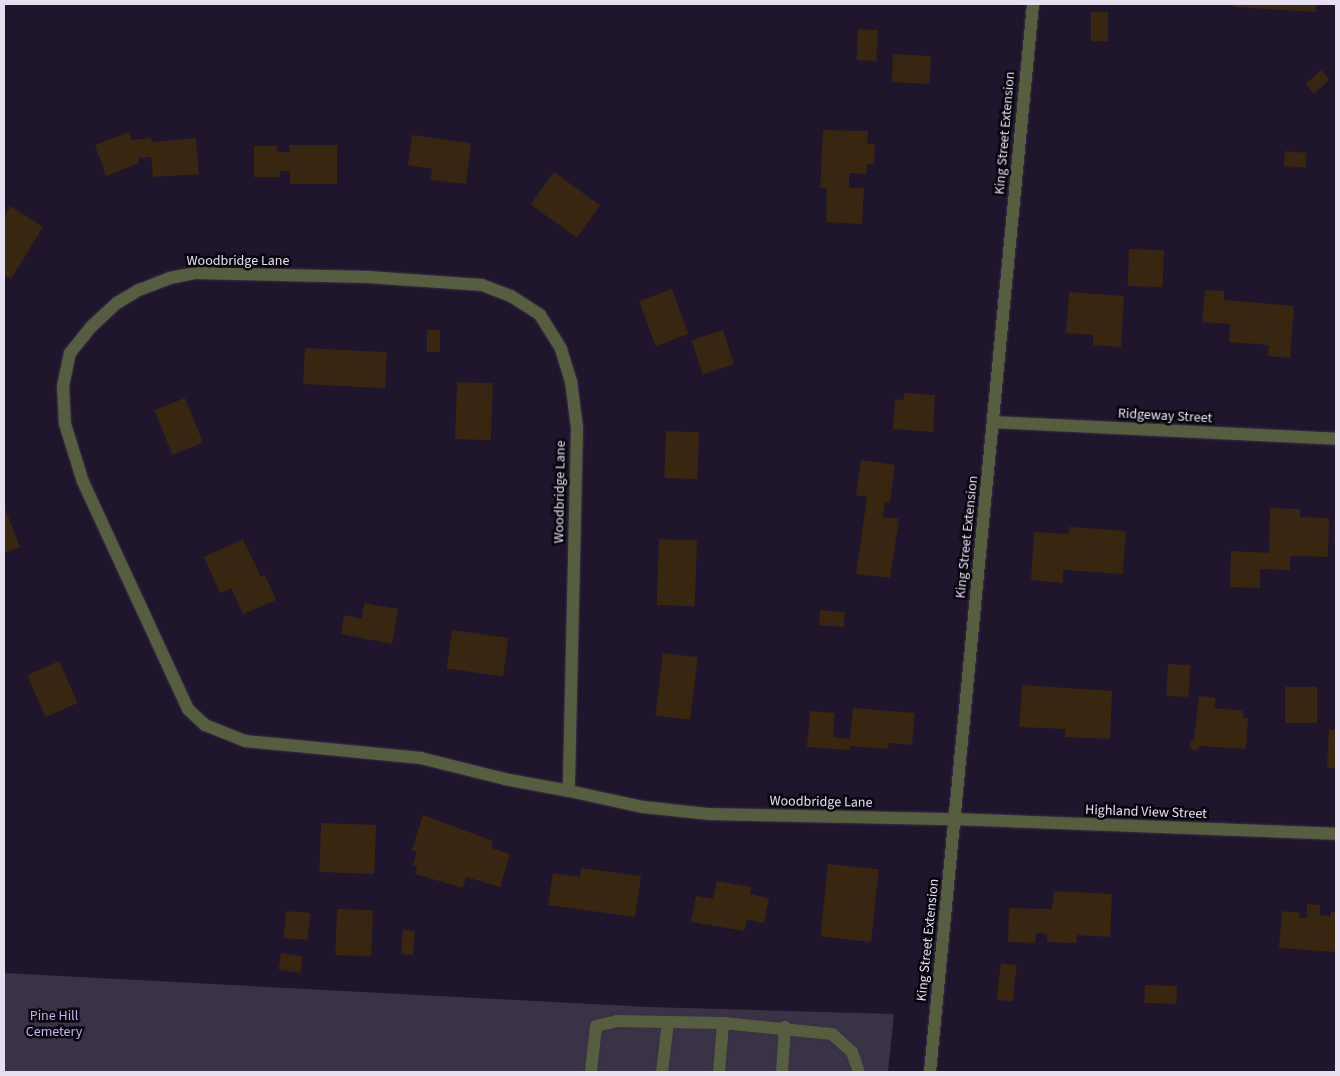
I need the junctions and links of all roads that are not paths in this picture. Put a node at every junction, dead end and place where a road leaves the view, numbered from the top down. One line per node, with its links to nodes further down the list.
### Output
1 (1033, 4): 2 (street, King Street Extension)
2 (993, 422): 3 (street, Ridgeway Street); 5 (street, King Street Extension)
3 (1336, 439)
4 (569, 791): 4 (street, Woodbridge Lane); 5 (street, Woodbridge Lane)
5 (954, 820): 6 (street, Highland View Street); 15 (street, King Street Extension)
6 (1336, 834)
7 (668, 1022): 8 (street); 10 (street); 11 (street)
8 (724, 1023): 9 (street); 12 (street)
9 (785, 1027): 13 (street); 14 (street)
10 (590, 1072)
11 (662, 1072)
12 (720, 1072)
13 (782, 1072)
14 (859, 1072)
15 (930, 1072)

